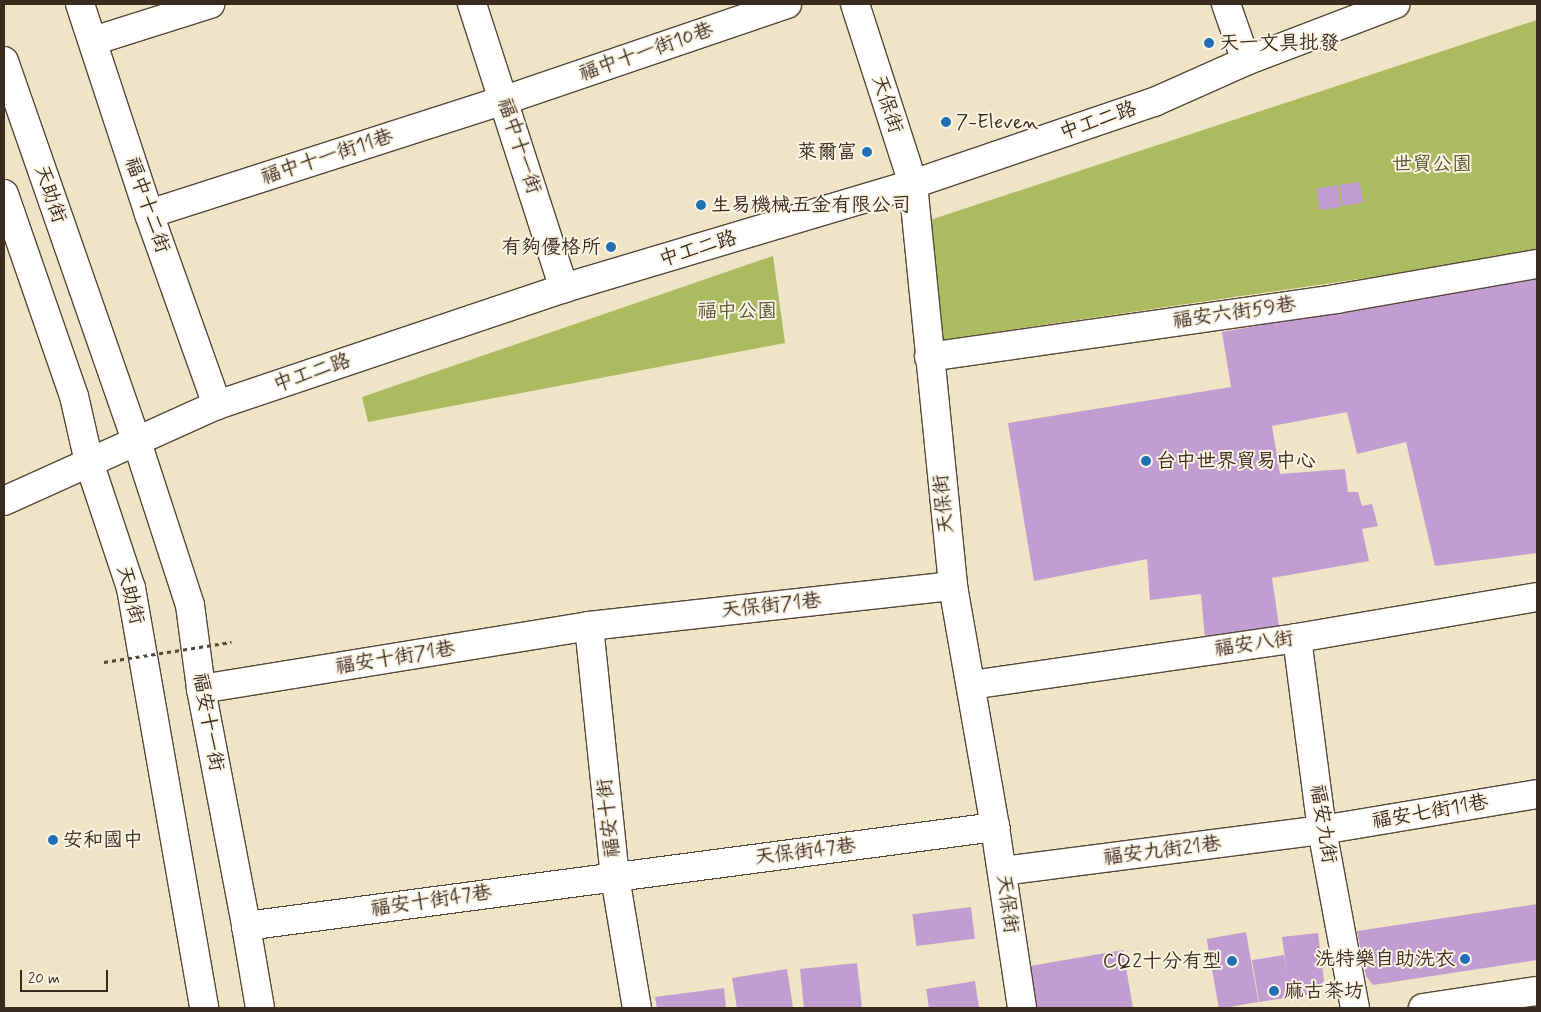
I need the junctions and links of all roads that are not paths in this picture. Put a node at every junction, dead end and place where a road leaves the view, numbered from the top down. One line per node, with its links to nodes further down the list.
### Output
1 (80, 4): 8 (street, 福中十二街)
2 (210, 4): 8 (street)
3 (472, 4): 11 (street, 福中十一街)
4 (787, 4): 11 (street, 福中十一街10巷)
5 (855, 4): 12 (street, 天保街)
6 (1226, 4): 10 (street)
7 (1394, 4): 10 (street, 中工二路)
8 (93, 41): 14 (street, 福中十二街)
9 (4, 60): 19 (street, 天助街)
10 (1246, 62): 12 (street, 中工二路)
11 (505, 100): 14 (street, 福中十一街11巷); 16 (street, 福中十一街)
12 (913, 184): 16 (street, 中工二路); 17 (street, 天保街)
13 (4, 194): 20 (street, 天助街)
14 (149, 214): 18 (street, 福中十二街)
15 (1537, 264): 17 (street, 福安六街59巷)
16 (564, 288): 18 (street, 中工二路)
17 (930, 357): 22 (street, 天保街)
18 (217, 405): 19 (street, 中工二路)
19 (137, 442): 20 (street, 中工二路); 27 (street, 福安十一街)
20 (89, 462): 21 (street, 中工二路); 35 (street, 天助街)
21 (4, 501)
22 (952, 586): 24 (street, 天保街71巷); 26 (street, 天保街)
23 (1537, 597): 25 (street, 福安八街)
24 (589, 626): 27 (street, 福安十街71巷); 32 (street, 福安十街)
25 (1298, 638): 26 (street, 福安八街); 30 (street, 福安九街)
26 (970, 685): 29 (street, 天保街)
27 (200, 689): 33 (street, 福安十一街)
28 (1537, 794): 30 (street, 福安七街11巷)
29 (995, 827): 31 (street, 天保街); 32 (street, 天保街47巷)
30 (1322, 830): 31 (street, 福安九街21巷); 39 (street, 福安九街)
31 (1002, 871): 38 (street, 天保街)
32 (615, 876): 33 (street, 福安十街47巷); 37 (street, 福安十街)
33 (246, 926): 36 (street, 福安十一街)
34 (1537, 991): 40 (street)
35 (204, 1008)
36 (260, 1008)
37 (637, 1008)
38 (1022, 1008)
39 (1354, 1008)
40 (1423, 1008)

